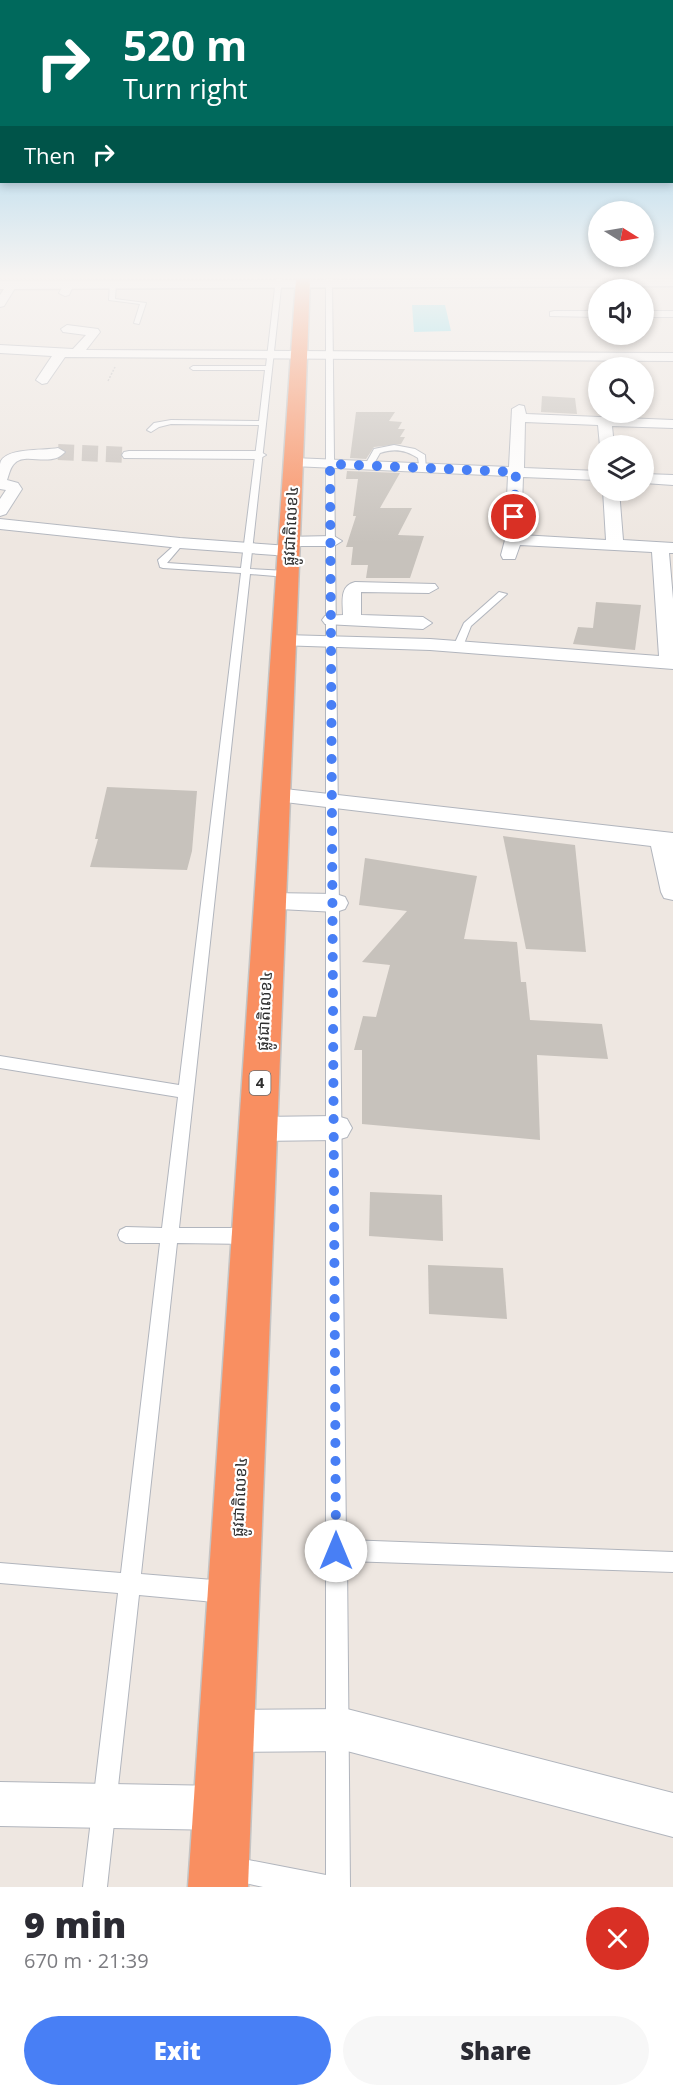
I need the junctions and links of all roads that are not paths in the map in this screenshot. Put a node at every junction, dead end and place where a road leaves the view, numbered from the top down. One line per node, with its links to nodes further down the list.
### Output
1 (51, 367): 7 (street)
2 (202, 367): 6 (lane)
3 (288, 367): 9 (lane)
4 (291, 367): 15 (highway, ផ្លូវជាតិលេខ៤ / 4)
5 (295, 367): 16 (lane)
6 (193, 368)
7 (42, 380)
8 (588, 419): 17 (street)
9 (263, 423): 12 (lane); 15 (lane)
10 (650, 423): 11 (street)
11 (673, 424)
12 (151, 430)
13 (58, 452): 19 (street)
14 (129, 454): 15 (street)
15 (276, 459): 16 (street); 30 (lane); 31 (highway, ផ្លូវជាតិលេខ៤ / 4)
16 (330, 464): 17 (street); 26 (lane)
17 (516, 472): 18 (street); 28 (street)
18 (588, 476)
19 (0, 479)
20 (654, 479): 21 (street)
21 (673, 480)
22 (0, 484): 24 (street)
23 (612, 501): 28 (street)
24 (0, 511)
25 (0, 524): 27 (street)
26 (332, 541): 31 (street); 35 (lane)
27 (180, 543): 30 (street); 32 (lane)
28 (615, 545): 29 (street)
29 (667, 548): 41 (street)
30 (248, 550): 31 (street); 32 (lane)
31 (288, 556): 32 (lane); 39 (highway, ផ្លូវជាតិលេខ៤ / 4)
32 (246, 572): 49 (lane)
33 (429, 588): 36 (street)
34 (502, 594): 40 (lane)
35 (331, 620): 36 (street); 38 (lane)
36 (352, 620): 37 (street)
37 (423, 623)
38 (331, 640): 39 (street); 40 (street); 43 (lane)
39 (284, 641): 42 (highway, ផ្លូវជាតិលេខ៤ / 4)
40 (458, 647): 41 (street)
41 (671, 663)
42 (276, 795): 43 (street); 46 (highway, ផ្លូវជាតិលេខ៤ / 4)
43 (332, 800): 44 (street); 47 (lane)
44 (667, 840): 45 (street)
45 (673, 892)
46 (270, 902): 47 (street); 51 (highway, ផ្លូវជាតិលេខ៤ / 4)
47 (334, 903): 50 (lane)
48 (0, 1062): 49 (lane)
49 (186, 1092): 53 (lane)
50 (336, 1128): 51 (street); 55 (lane)
51 (258, 1129): 54 (highway, ផ្លូវជាតិលេខ៤ / 4)
52 (126, 1235): 53 (lane)
53 (169, 1235): 54 (lane); 58 (lane)
54 (252, 1236): 59 (highway, ផ្លូវជាតិលេខ៤ / 4)
55 (336, 1551): 56 (lane); 60 (lane)
56 (673, 1562)
57 (0, 1573): 58 (lane)
58 (129, 1586): 59 (lane); 63 (lane)
59 (234, 1593): 61 (highway, ផ្លូវជាតិលេខ៤ / 4)
60 (337, 1730): 61 (street); 65 (street); 69 (lane)
61 (226, 1731): 64 (highway, ផ្លូវជាតិលេខ៤ / 4)
62 (0, 1804): 63 (street)
63 (104, 1805): 64 (street); 67 (lane)
64 (222, 1808): 66 (highway, ផ្លូវជាតិលេខ៤ / 4)
65 (673, 1815)
66 (218, 1876): 68 (lane)
67 (95, 1887)
68 (325, 1887)
69 (339, 1887)

